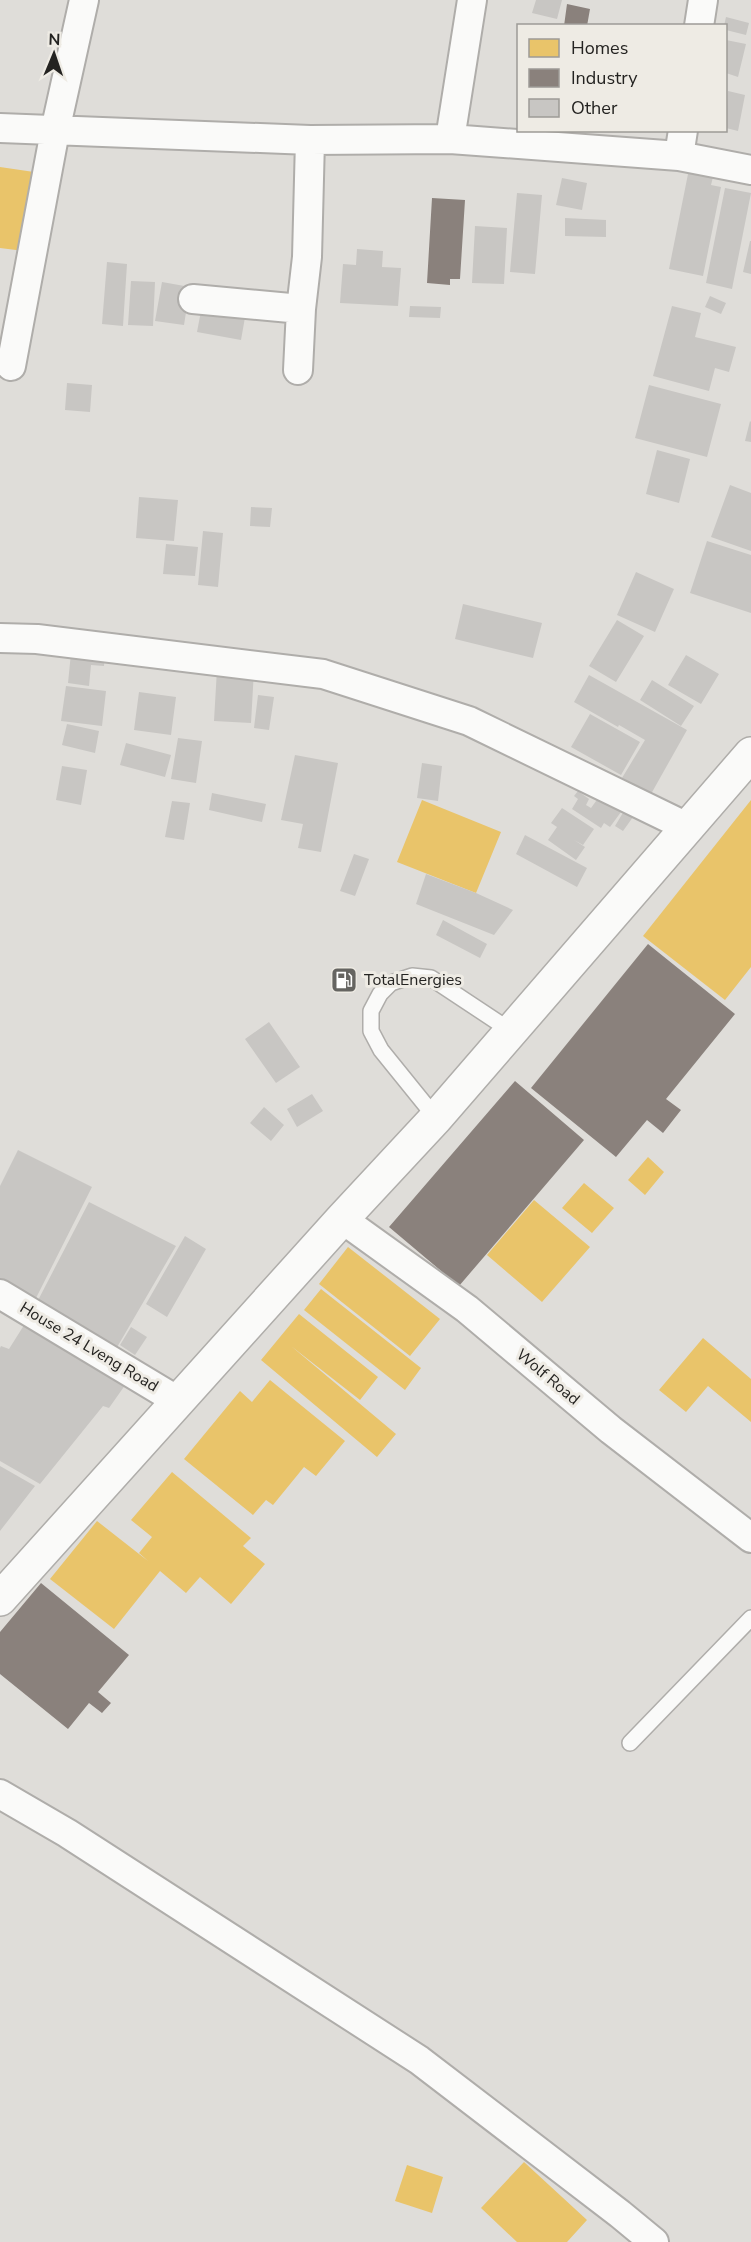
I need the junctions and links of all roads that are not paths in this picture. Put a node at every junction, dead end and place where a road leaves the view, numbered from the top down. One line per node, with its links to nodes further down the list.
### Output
1 (84, 0): 6 (street)
2 (472, 0): 8 (street)
3 (703, 0): 4 (street)
4 (699, 24)
5 (0, 128): 6 (street)
6 (55, 131): 7 (street); 13 (street)
7 (310, 140): 8 (street); 12 (street)
8 (450, 140): 9 (street)
9 (681, 143): 10 (street)
10 (751, 170)
11 (193, 299): 12 (street)
12 (301, 309): 14 (street)
13 (11, 366)
14 (298, 370)
15 (0, 638): 17 (street)
16 (751, 754): 17 (highway)
17 (687, 827): 18 (highway)
18 (511, 1031): 19 (highway); 19 (lane)
19 (436, 1118): 20 (highway)
20 (342, 1219): 22 (highway); 23 (street, Wolf Road)
21 (0, 1294): 22 (street, House 24 Lveng Road)
22 (178, 1401): 24 (highway)
23 (751, 1539)
24 (0, 1599)
25 (751, 1618): 26 (lane)
26 (630, 1743)
27 (0, 1794): 28 (street)
28 (654, 2242)

